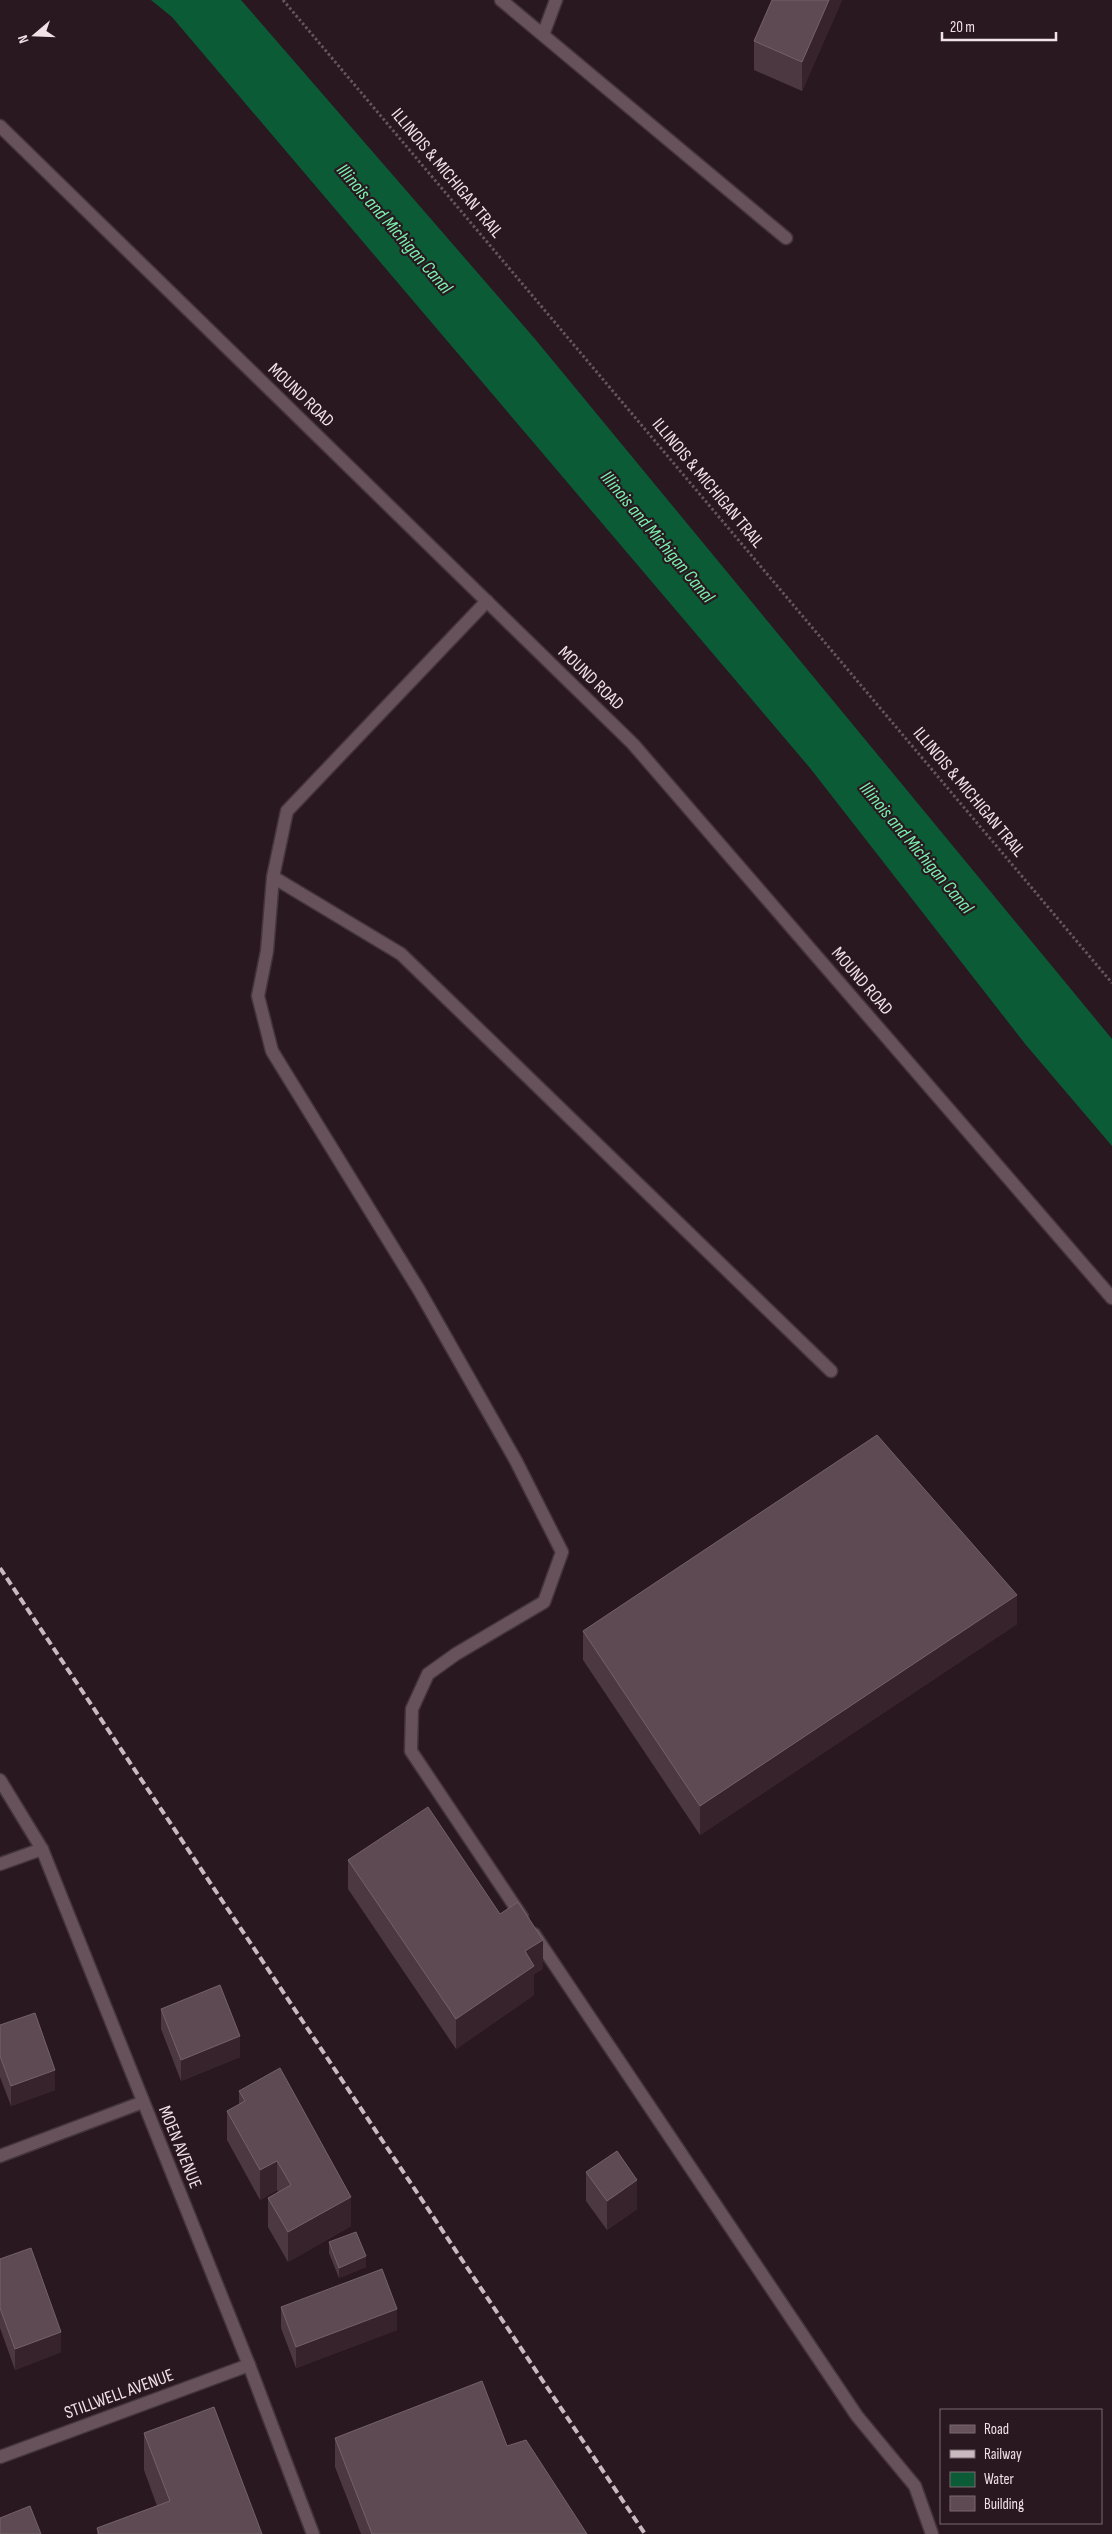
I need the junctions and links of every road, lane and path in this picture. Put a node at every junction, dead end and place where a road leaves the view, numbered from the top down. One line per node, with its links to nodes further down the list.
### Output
1 (283, 0): 9 (path, ILLINOIS & MICHIGAN TRAIL)
2 (501, 0): 4 (street)
3 (556, 0): 4 (street)
4 (543, 34): 6 (street)
5 (0, 126): 7 (street, MOUND ROAD)
6 (786, 238)
7 (487, 601): 8 (street); 10 (street, MOUND ROAD)
8 (273, 877): 11 (street); 20 (street)
9 (1112, 983)
10 (1112, 1298)
11 (831, 1371)
12 (0, 1780): 13 (street, MOEN AVENUE)
13 (42, 1849): 14 (street); 15 (street, MOEN AVENUE)
14 (0, 1864)
15 (143, 2102): 16 (street); 17 (street, MOEN AVENUE)
16 (0, 2156)
17 (250, 2365): 18 (street, STILLWELL AVENUE); 19 (street, MOEN AVENUE)
18 (0, 2457)
19 (313, 2534)
20 (932, 2534)

